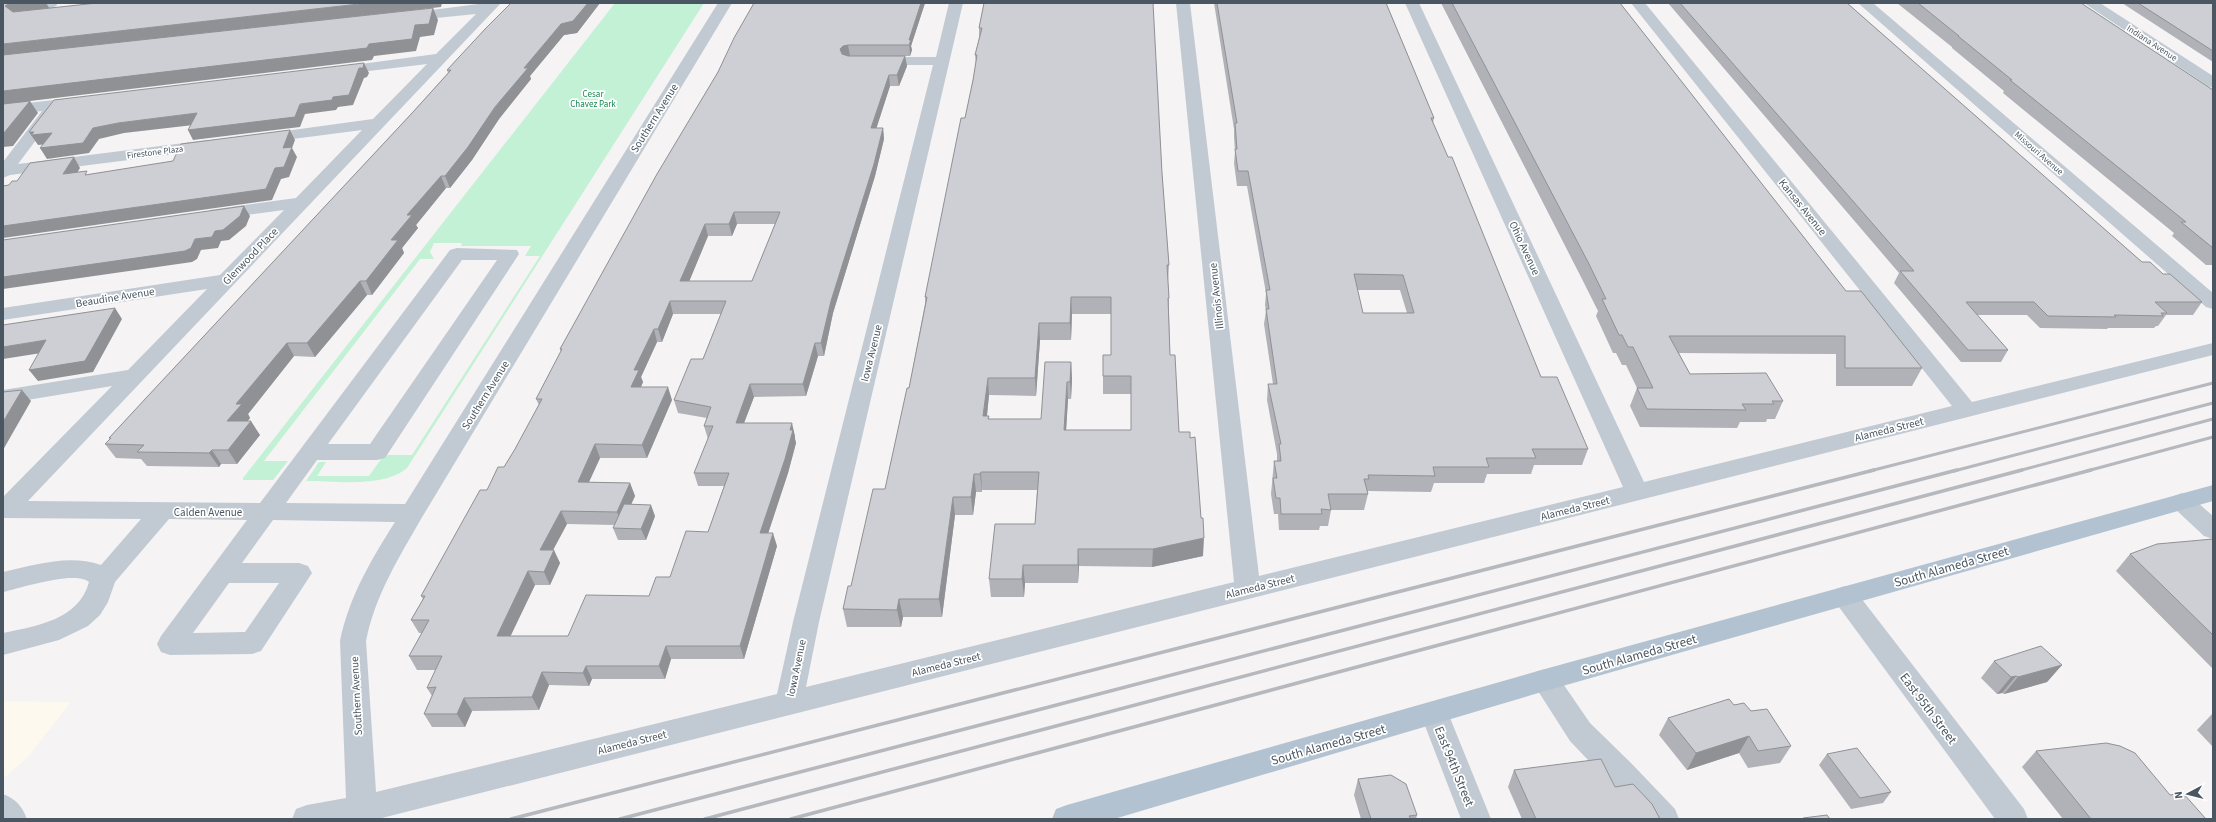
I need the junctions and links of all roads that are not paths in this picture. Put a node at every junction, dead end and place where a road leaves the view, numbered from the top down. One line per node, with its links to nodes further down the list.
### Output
1 (725, 3): 40 (street, Southern Avenue)
2 (956, 3): 14 (street, Iowa Avenue)
3 (1183, 3): 45 (street, Illinois Avenue)
4 (1412, 3): 34 (street, Ohio Avenue)
5 (1638, 3): 32 (street, Kansas Avenue)
6 (1865, 3): 27 (street, Missouri Avenue)
7 (2091, 3): 16 (street, Indiana Avenue)
8 (492, 5): 10 (street); 12 (street, Glenwood Place)
9 (54, 8): 11 (street)
10 (395, 18)
11 (3, 25)
12 (441, 58): 15 (street); 20 (street, Glenwood Place)
13 (864, 61): 14 (street)
14 (941, 61): 49 (street, Iowa Avenue)
15 (322, 72)
16 (2213, 83)
17 (94, 100): 18 (street)
18 (54, 104): 19 (street); 23 (street)
19 (3, 111)
20 (379, 123): 21 (street); 24 (street, Glenwood Place)
21 (246, 140)
22 (223, 143): 23 (street, Firestone Plaza)
23 (4, 172)
24 (303, 202): 25 (street); 26 (street, Glenwood Place)
25 (200, 216)
26 (227, 280): 28 (street, Beaudine Avenue); 30 (street, Glenwood Place)
27 (2213, 303)
28 (3, 314)
29 (2213, 349): 32 (street, Alameda Street)
30 (136, 375): 31 (street); 37 (street, Glenwood Place)
31 (3, 397)
32 (1967, 410): 34 (street, Alameda Street)
33 (310, 452): 33 (street); 39 (street)
34 (1637, 492): 45 (street, Alameda Street)
35 (2213, 493): 36 (main road, South Alameda Street)
36 (2182, 502): 41 (street); 46 (main road, South Alameda Street)
37 (4, 509): 38 (street, Calden Avenue)
38 (161, 512): 39 (street, Calden Avenue); 43 (street)
39 (266, 512): 40 (street, Calden Avenue); 42 (street)
40 (412, 513): 52 (street, Southern Avenue)
41 (2213, 530)
42 (222, 573): 42 (street)
43 (103, 579): 44 (street); 47 (street)
44 (3, 582)
45 (1248, 589): 49 (street, Alameda Street)
46 (1845, 596): 48 (main road, South Alameda Street); 58 (street, East 95th Street)
47 (3, 644)
48 (1545, 680): 50 (main road, South Alameda Street); 57 (street)
49 (789, 703): 52 (street, Alameda Street)
50 (1434, 713): 55 (main road, South Alameda Street); 56 (street, East 94th Street)
51 (3, 808): 53 (street)
52 (363, 814): 54 (street, Alameda Street)
53 (12, 819)
54 (307, 819)
55 (1067, 819)
56 (1476, 819)
57 (1664, 819)
58 (2013, 819)

